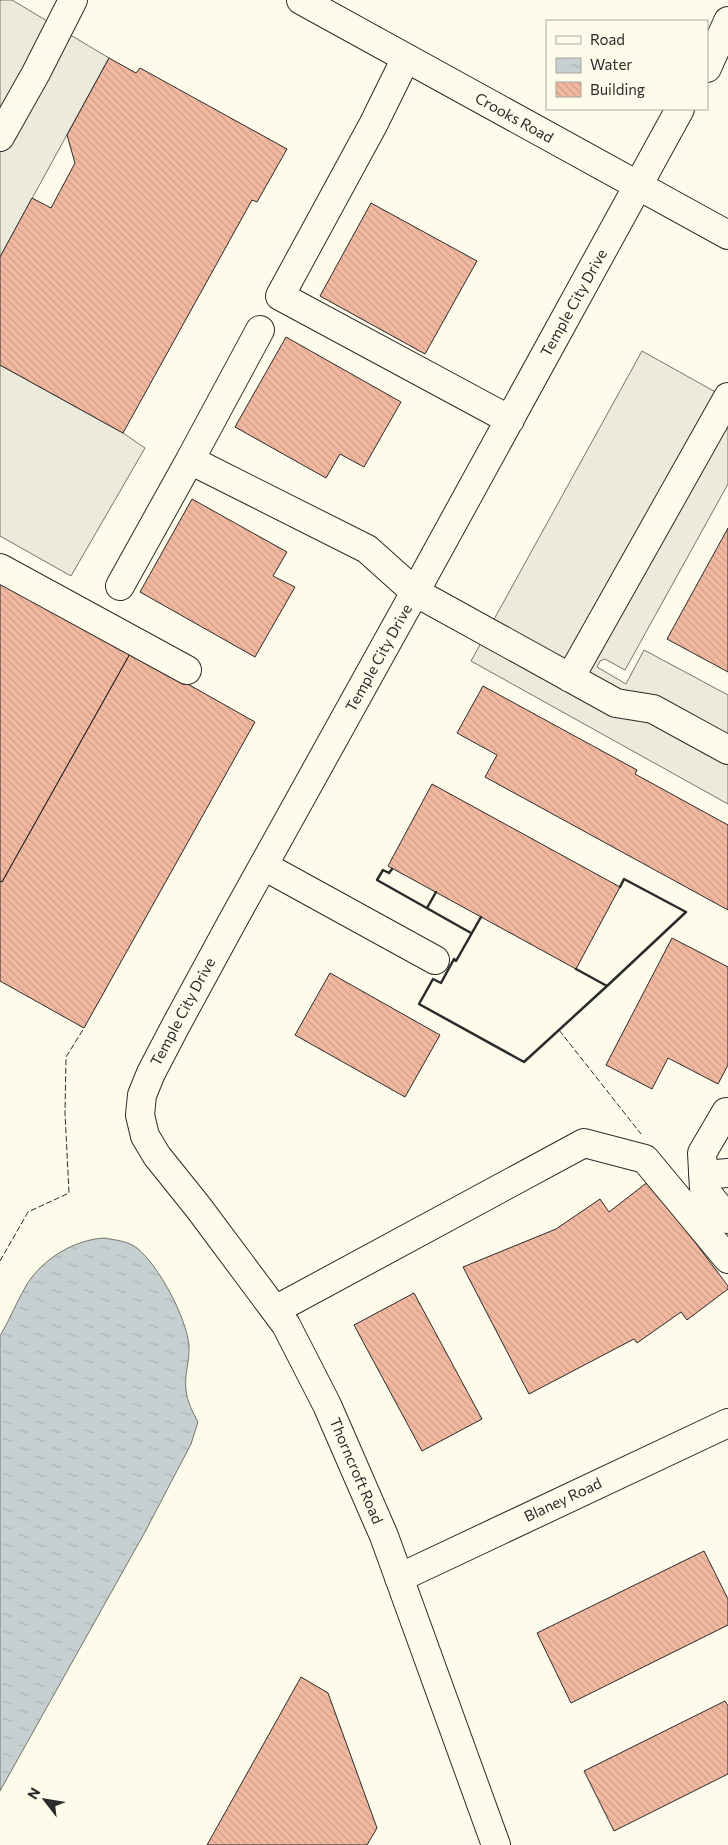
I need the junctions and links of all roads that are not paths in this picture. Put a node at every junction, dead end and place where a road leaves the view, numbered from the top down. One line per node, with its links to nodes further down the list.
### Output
1 (73, 0): 7 (street)
2 (301, 0): 4 (street, Crooks Road)
3 (728, 21): 5 (street)
4 (406, 58): 8 (street, Crooks Road); 12 (street)
5 (708, 66)
6 (679, 110): 8 (street, Temple City Drive)
7 (0, 137)
8 (639, 186): 9 (street, Crooks Road); 12 (street, Temple City Drive)
9 (728, 235)
10 (260, 330): 13 (street)
11 (728, 397): 18 (street)
12 (510, 420): 16 (street, Temple City Drive)
13 (190, 460): 15 (street); 16 (street)
14 (0, 568): 17 (street)
15 (120, 586)
16 (415, 592): 18 (street); 20 (street, Temple City Drive)
17 (188, 670)
18 (570, 678): 19 (street)
19 (728, 750)
20 (264, 866): 21 (street); 23 (street, Temple City Drive)
21 (435, 960)
22 (726, 1112): 24 (street)
23 (145, 1136): 27 (street, Thorncroft Road)
24 (716, 1174): 25 (street)
25 (728, 1219)
26 (728, 1259): 27 (street)
27 (275, 1310): 29 (street, Thorncroft Road)
28 (728, 1423): 29 (street, Blaney Road)
29 (399, 1578): 30 (street, Thorncroft Road)
30 (496, 1845)

